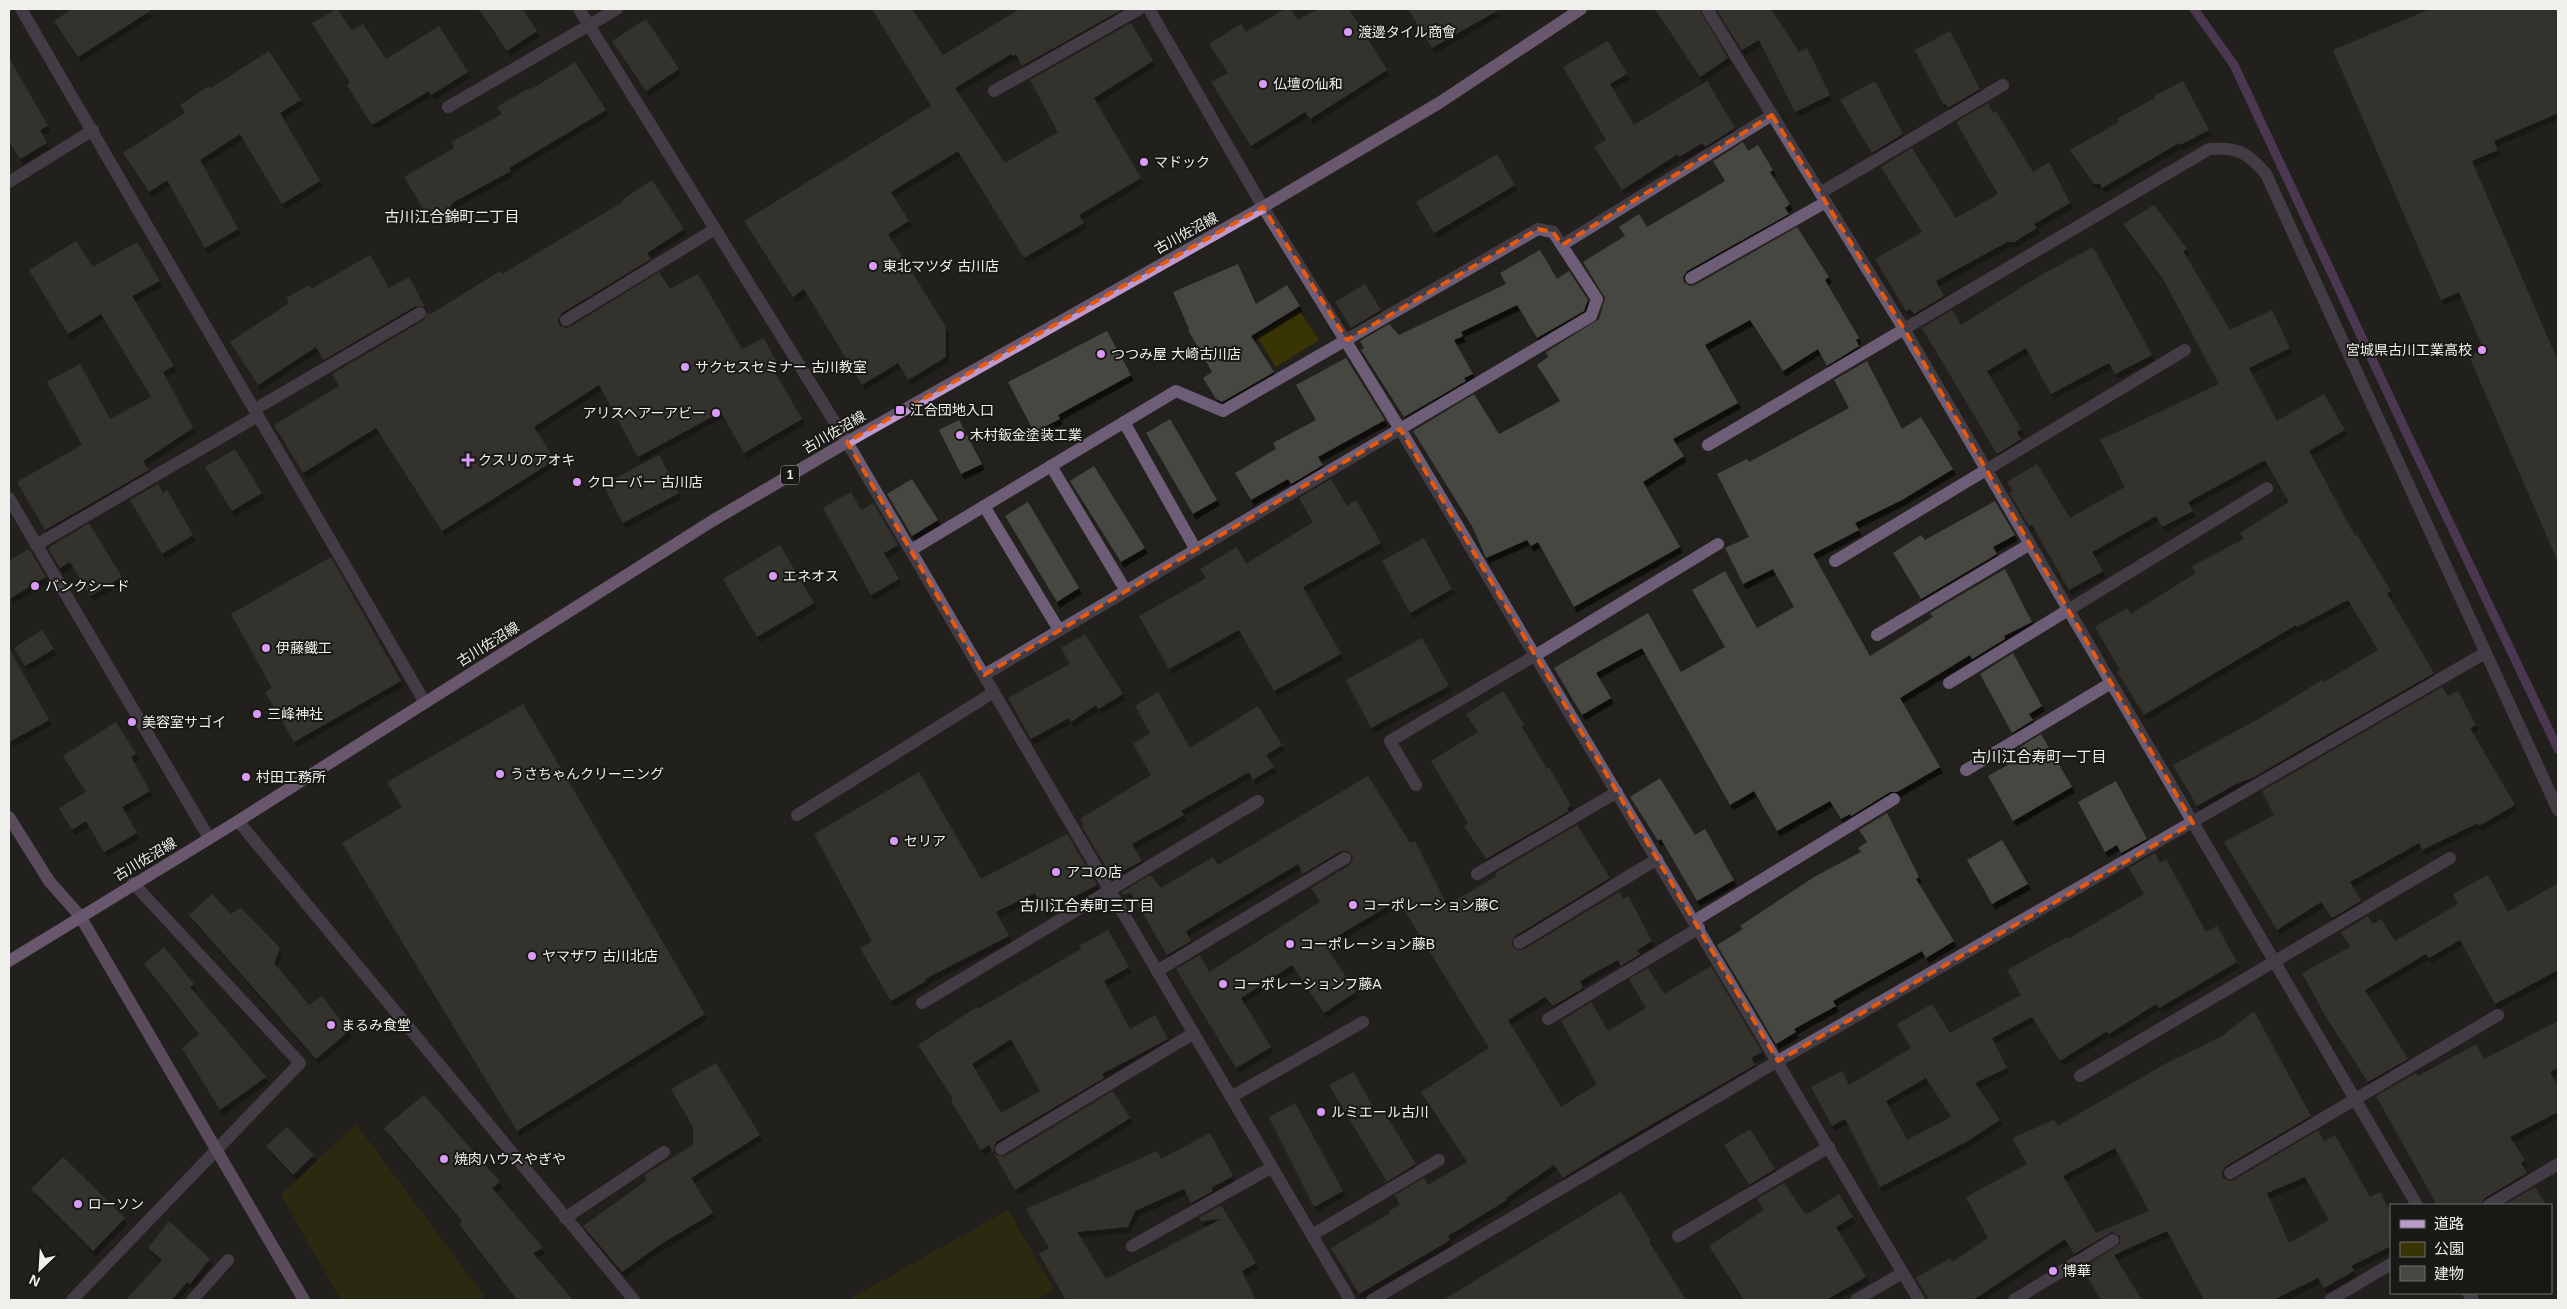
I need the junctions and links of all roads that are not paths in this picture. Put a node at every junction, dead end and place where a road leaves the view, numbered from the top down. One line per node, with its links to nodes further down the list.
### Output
1 (21, 9): 13 (street)
2 (580, 9): 8 (street)
3 (617, 9): 8 (street)
4 (1139, 9): 10 (street)
5 (1149, 9): 16 (street)
6 (1582, 9): 16 (main road, 古川佐沼線 / 1)
7 (1707, 9): 12 (street)
8 (590, 25): 11 (street); 17 (street)
9 (2003, 86): 15 (street)
10 (994, 91)
11 (448, 107)
12 (1772, 115): 15 (street); 18 (street)
13 (93, 130): 14 (street); 25 (street)
14 (9, 182)
15 (1823, 198): 19 (street); 22 (street)
16 (1263, 207): 23 (street); 28 (main road, 古川佐沼線 / 1)
17 (715, 229): 21 (street); 28 (street)
18 (1562, 245): 23 (street); 27 (street)
19 (1691, 278)
20 (420, 313): 25 (street)
21 (566, 320)
22 (1904, 329): 29 (street); 31 (street); 45 (street)
23 (1347, 340): 26 (street); 27 (street)
24 (2185, 350): 31 (street)
25 (256, 413): 37 (street); 51 (street)
26 (1124, 422): 30 (street); 39 (street)
27 (1400, 429): 39 (street); 46 (street)
28 (846, 442): 38 (street); 51 (main road, 古川佐沼線 / 1)
29 (1708, 444)
30 (1051, 466): 34 (street); 41 (street)
31 (1986, 470): 36 (street); 40 (street)
32 (2267, 488): 42 (street)
33 (9, 498): 37 (street)
34 (984, 506): 38 (street); 43 (street)
35 (1718, 544): 46 (street)
36 (2030, 544): 42 (street); 44 (street)
37 (36, 545): 62 (street)
38 (911, 550): 47 (street)
39 (1196, 550): 41 (street)
40 (1835, 561)
41 (1126, 591): 43 (street)
42 (2068, 610): 48 (street); 49 (street)
43 (1059, 630): 47 (street)
44 (1877, 636)
45 (2485, 653): 57 (street); 61 (street)
46 (1536, 656): 53 (street); 54 (street)
47 (984, 675): 50 (street)
48 (2110, 682): 52 (street); 61 (street)
49 (1949, 683)
50 (994, 692): 58 (street); 68 (street)
51 (424, 701): 60 (main road, 古川佐沼線 / 1)
52 (1966, 770)
53 (1416, 785)
54 (1617, 792): 64 (street); 66 (street)
55 (1894, 798): 70 (street)
56 (1258, 801): 68 (street)
57 (2558, 810)
58 (796, 815)
59 (9, 817): 69 (street)
60 (238, 821): 62 (main road, 古川佐沼線 / 1); 94 (street)
61 (2193, 823): 73 (street); 80 (street)
62 (209, 838): 67 (main road, 古川佐沼線 / 1)
63 (1345, 858): 74 (street)
64 (1657, 858): 70 (street); 71 (street)
65 (2450, 858): 73 (street)
66 (1477, 874)
67 (133, 883): 69 (main road, 古川佐沼線 / 1); 86 (street)
68 (1109, 890): 74 (street); 75 (street)
69 (80, 916): 72 (main road, 古川佐沼線 / 1); 86 (street)
70 (1697, 924): 77 (street); 80 (street)
71 (1519, 943)
72 (9, 961)
73 (2274, 961): 81 (street); 83 (street)
74 (1157, 971): 79 (street)
75 (922, 1003)
76 (2498, 1015): 83 (street)
77 (1548, 1019)
78 (1363, 1022): 82 (street)
79 (1194, 1033): 82 (street); 85 (street)
80 (1778, 1061): 84 (street); 107 (street)
81 (2080, 1076)
82 (1231, 1097): 90 (street)
83 (2355, 1099): 91 (street); 92 (street)
84 (1829, 1147): 96 (street); 101 (street)
85 (1001, 1149)
86 (217, 1151): 102 (street); 104 (street)
87 (664, 1152): 94 (street)
88 (1439, 1160): 95 (street)
89 (2558, 1164): 93 (street)
90 (1272, 1167): 95 (street); 98 (street)
91 (2230, 1173)
92 (2416, 1204)
93 (2491, 1204)
94 (565, 1218): 105 (street)
95 (1312, 1235): 106 (street)
96 (1678, 1236)
97 (2113, 1240): 110 (street)
98 (1132, 1246)
99 (228, 1260): 103 (street)
100 (2390, 1265): 111 (street)
101 (1902, 1273): 108 (street); 109 (street)
102 (72, 1300)
103 (192, 1300)
104 (304, 1300)
105 (634, 1300)
106 (1350, 1300)
107 (1372, 1300)
108 (1856, 1300)
109 (1918, 1300)
110 (2014, 1300)
111 (2330, 1300)

